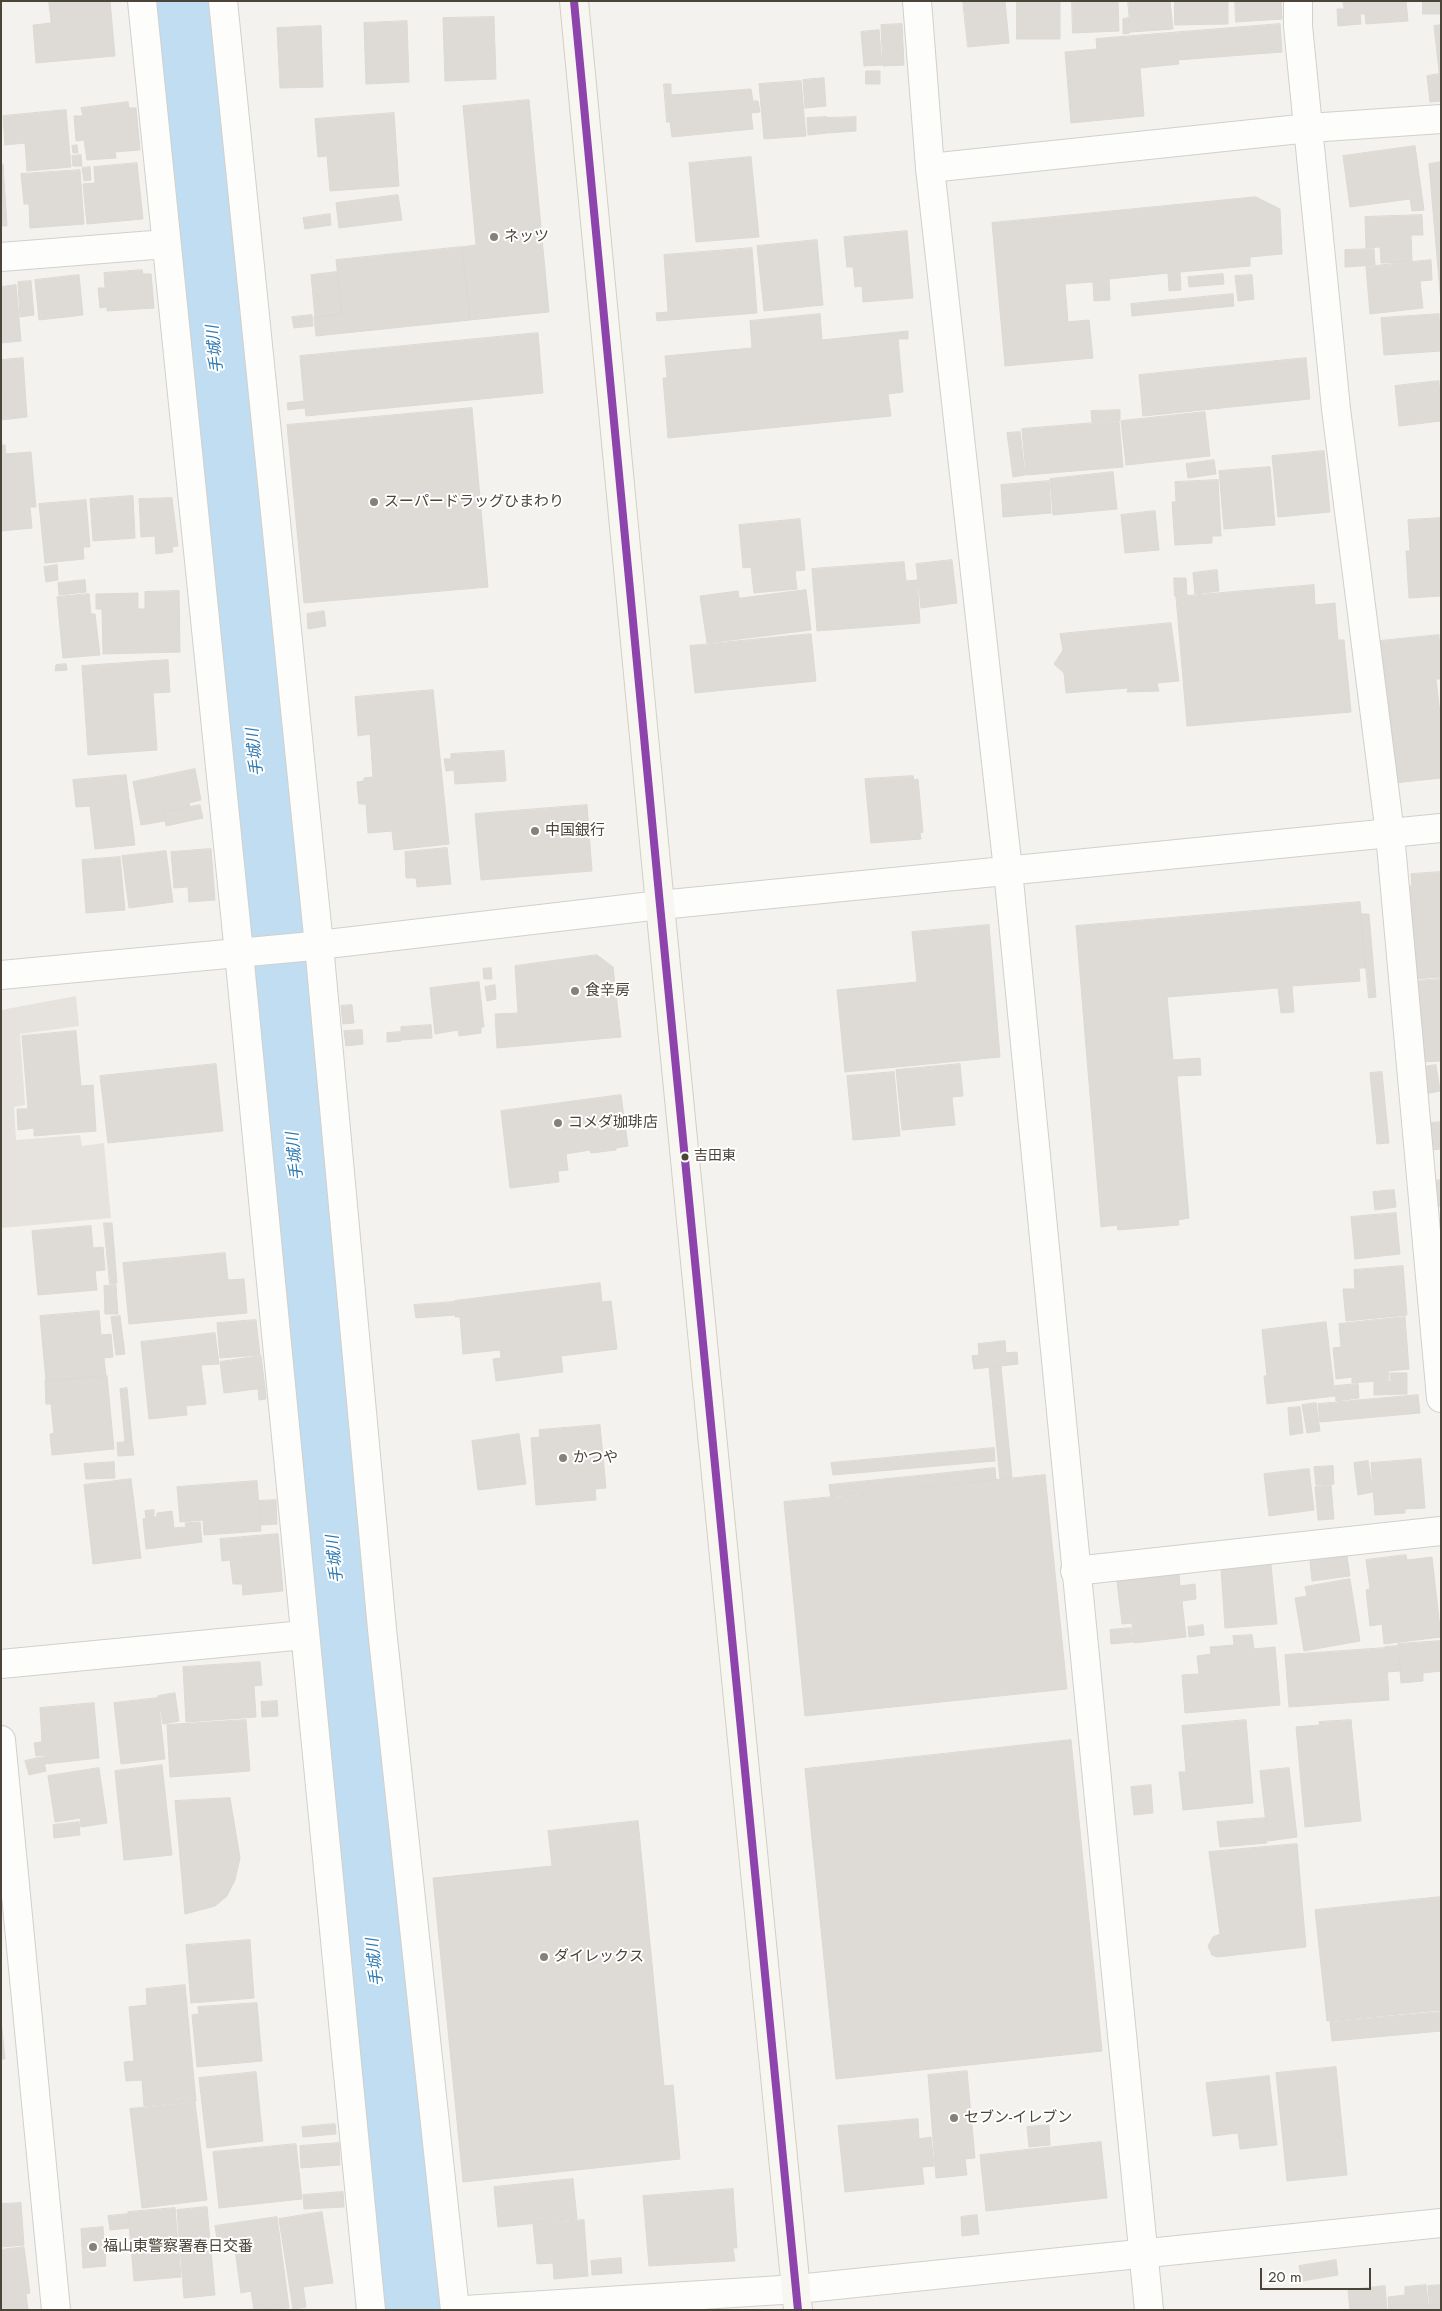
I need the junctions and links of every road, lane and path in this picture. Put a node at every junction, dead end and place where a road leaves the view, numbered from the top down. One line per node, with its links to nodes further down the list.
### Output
1 (142, 1): 9 (street)
2 (223, 1): 15 (street)
3 (574, 1): 14 (main road)
4 (917, 1): 8 (street)
5 (1298, 1): 7 (street)
6 (1441, 119): 7 (street)
7 (1309, 128): 8 (street); 12 (street)
8 (930, 168): 13 (street)
9 (166, 244): 10 (street); 16 (street)
10 (1, 257)
11 (1441, 828): 12 (street)
12 (1390, 834): 13 (street); 18 (street)
13 (1008, 870): 14 (street); 20 (street)
14 (660, 904): 15 (street); 26 (main road)
15 (310, 946): 16 (street); 29 (street)
16 (247, 952): 17 (street); 21 (street)
17 (1, 975)
18 (1441, 1398)
19 (1441, 1531): 20 (street)
20 (1075, 1571): 25 (street)
21 (304, 1635): 22 (street); 28 (street)
22 (1, 1664)
23 (1, 1740): 27 (street)
24 (1441, 2223): 25 (street)
25 (1144, 2254): 26 (street); 31 (street)
26 (798, 2299): 30 (street)
27 (56, 2310)
28 (371, 2310)
29 (455, 2310)
30 (465, 2310)
31 (1150, 2310)

